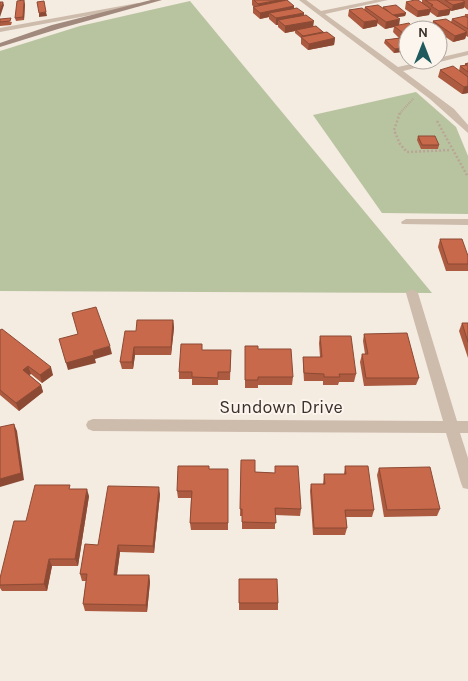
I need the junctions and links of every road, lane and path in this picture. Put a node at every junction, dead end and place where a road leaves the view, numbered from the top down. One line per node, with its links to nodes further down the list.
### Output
1 (159, 0): 4 (street)
2 (302, 0): 5 (street)
3 (385, 0): 5 (street)
4 (140, 4): 6 (street); 7 (street)
5 (320, 14): 9 (street)
6 (0, 30)
7 (0, 45)
8 (468, 53): 9 (street)
9 (397, 70): 10 (street)
10 (416, 84): 12 (street); 13 (path)
11 (436, 115): 13 (path)
12 (468, 130)
13 (451, 150): 14 (path)
14 (468, 177)
15 (406, 222): 16 (street)
16 (468, 222)
17 (412, 293): 19 (street)
18 (93, 424): 19 (street, Sundown Drive)
19 (452, 426): 20 (street, Sundown Drive); 21 (street)
20 (468, 426)
21 (468, 483)

